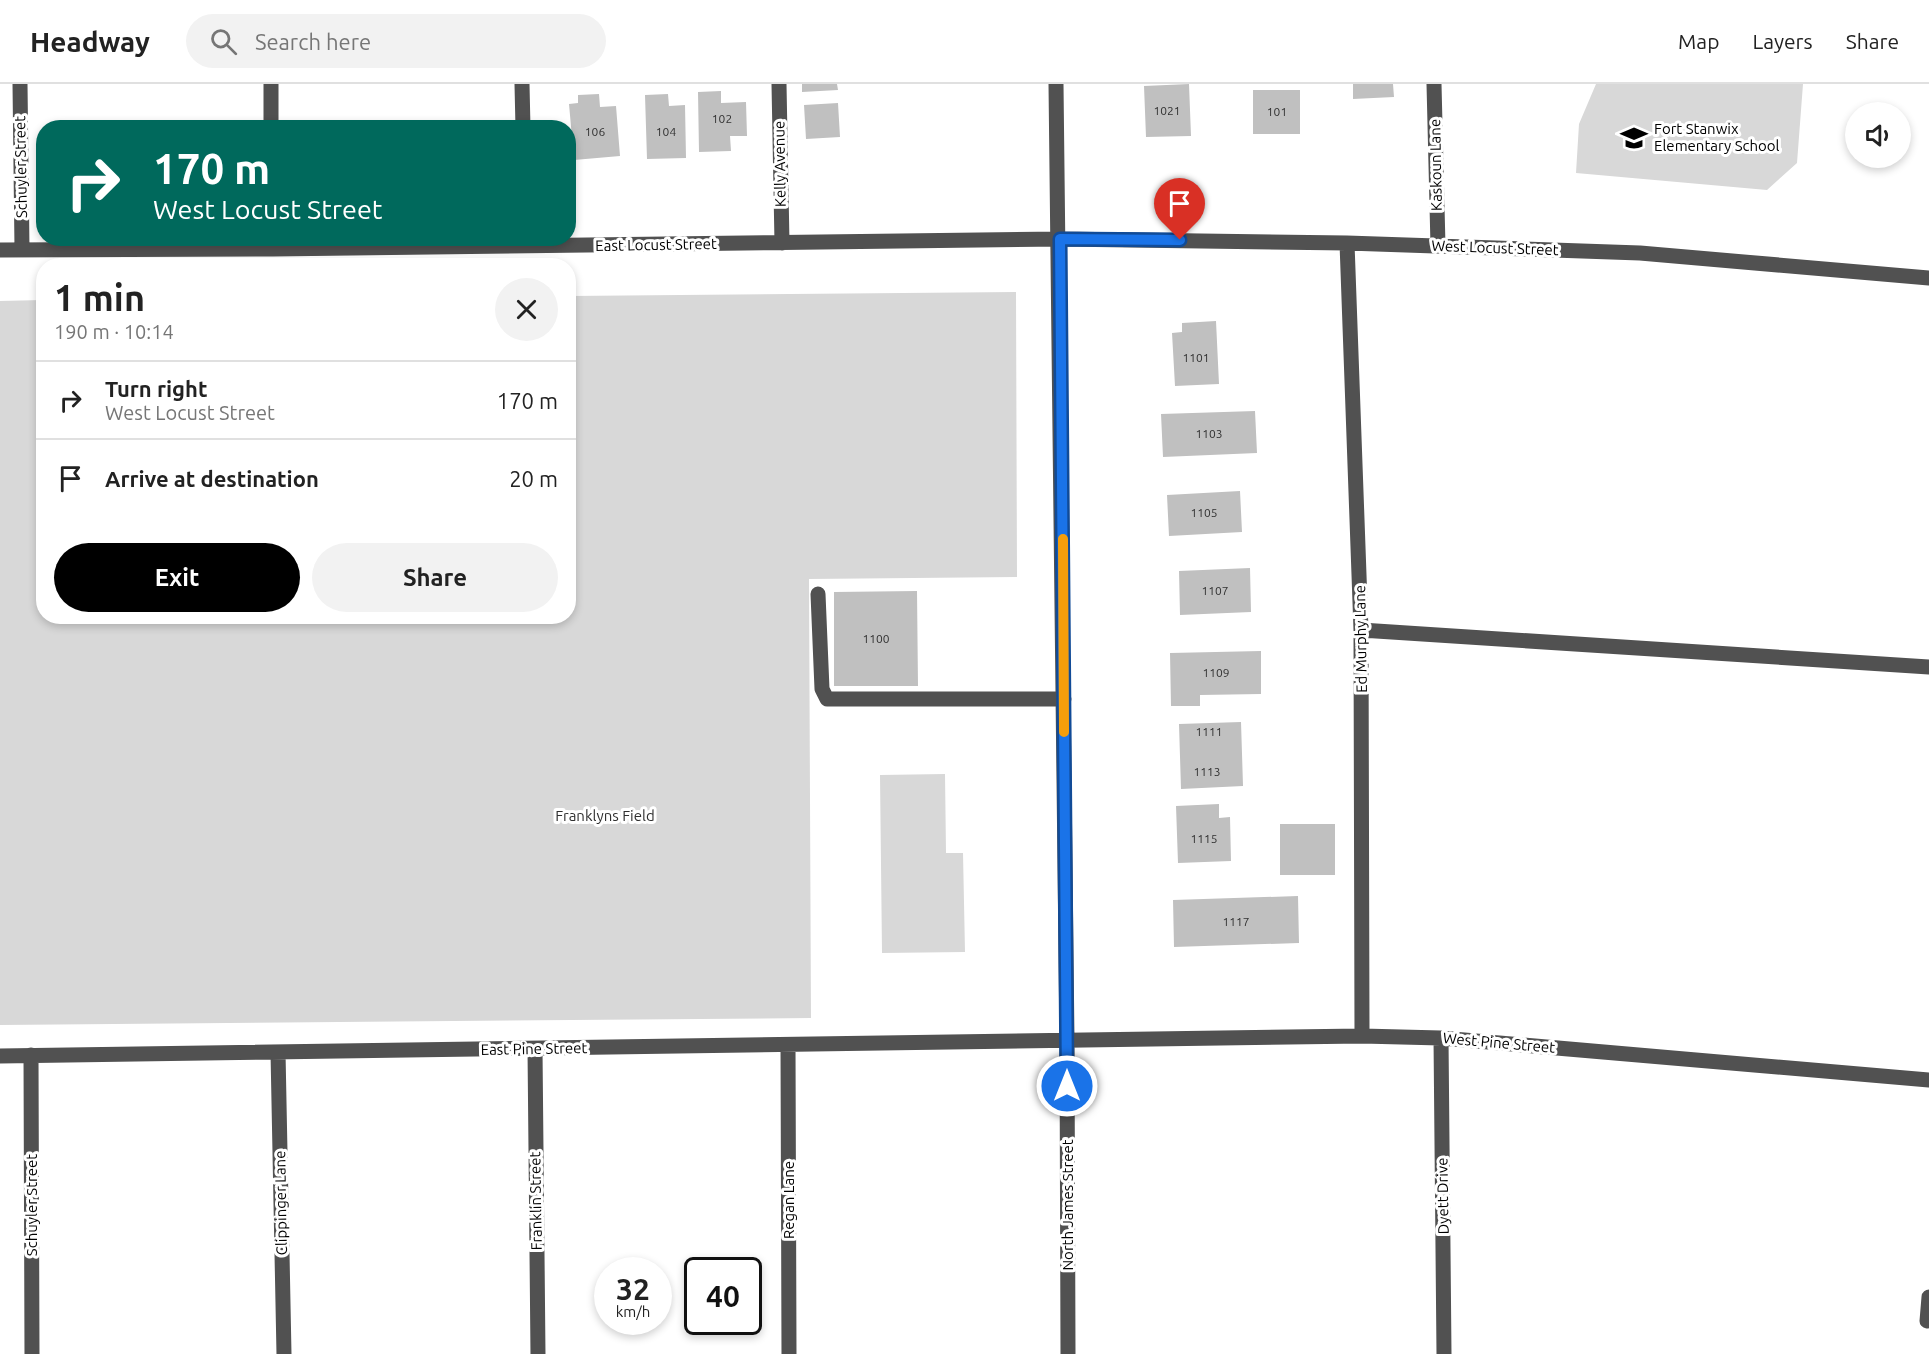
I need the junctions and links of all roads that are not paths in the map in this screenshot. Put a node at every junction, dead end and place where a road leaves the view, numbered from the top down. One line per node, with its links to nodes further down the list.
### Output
1 (20, 84): 15 (street, Schuyler Street)
2 (271, 84): 7 (street)
3 (522, 84): 8 (street)
4 (779, 84): 11 (street, Kelly Avenue)
5 (1056, 84): 9 (street, North James Street)
6 (1434, 84): 14 (street, Kaskoun Lane)
7 (272, 120)
8 (523, 120)
9 (1060, 239): 11 (street, East Locust Street); 12 (street, West Locust Street); 21 (street, North James Street)
10 (576, 242): 11 (street, East Locust Street)
11 (782, 243)
12 (1347, 243): 14 (street, West Locust Street); 19 (street, Ed Murphy Lane)
13 (173, 246): 15 (street, East Locust Street)
14 (1438, 246): 17 (street, West Locust Street)
15 (22, 249): 16 (street, East Locust Street)
16 (0, 250)
17 (1929, 278)
18 (818, 594): 21 (street)
19 (1362, 630): 20 (street); 22 (street, Ed Murphy Lane)
20 (1929, 667)
21 (1064, 699): 24 (street, North James Street)
22 (1362, 1036): 23 (street, West Pine Street); 24 (street, West Pine Street)
23 (1441, 1038): 30 (street, West Pine Street); 38 (street, Dyett Drive)
24 (1067, 1041): 25 (street, East Pine Street); 37 (street, North James Street)
25 (788, 1046): 26 (street, East Pine Street); 36 (street, Regan Lane)
26 (535, 1049): 27 (street, East Pine Street); 35 (street, Franklin Street)
27 (278, 1052): 28 (street, East Pine Street); 34 (street, Clippinger Lane)
28 (31, 1055): 29 (street, East Pine Street); 33 (street, Schuyler Street)
29 (0, 1056)
30 (1929, 1080)
31 (1929, 1297): 32 (street)
32 (1927, 1321)
33 (32, 1354)
34 (284, 1354)
35 (538, 1354)
36 (789, 1354)
37 (1068, 1354)
38 (1444, 1354)

